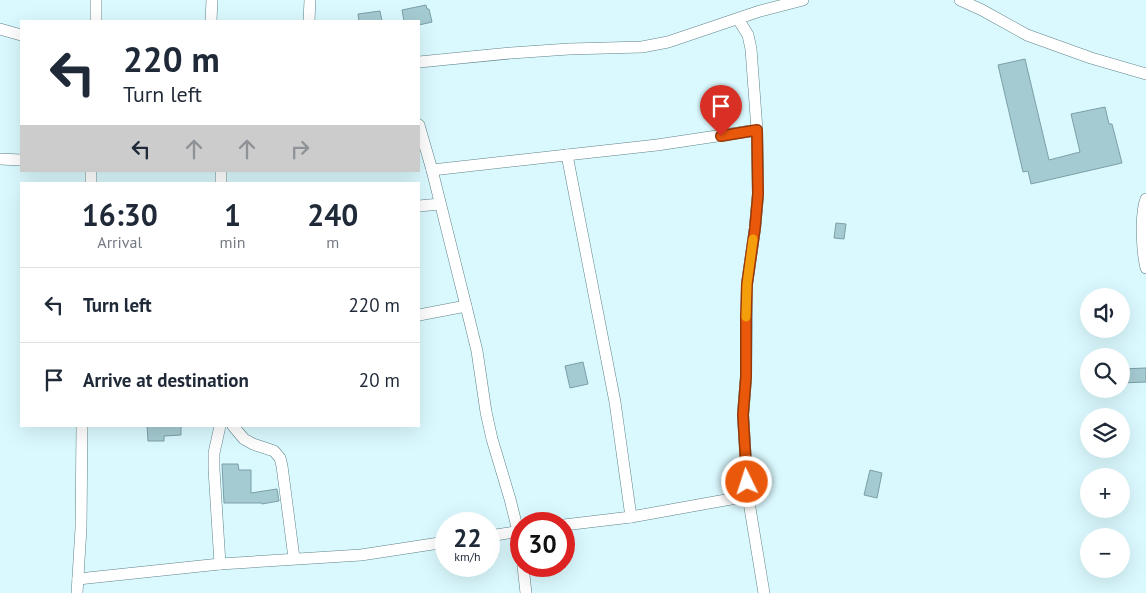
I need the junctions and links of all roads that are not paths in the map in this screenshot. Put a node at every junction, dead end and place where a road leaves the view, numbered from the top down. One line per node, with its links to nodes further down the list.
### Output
1 (96, 0): 7 (street)
2 (212, 0): 8 (street)
3 (310, 0): 9 (street)
4 (803, 0): 6 (street)
5 (960, 0): 13 (street)
6 (738, 19): 12 (street); 15 (street)
7 (96, 20)
8 (211, 20)
9 (309, 20)
10 (0, 29): 11 (street)
11 (20, 34)
12 (420, 62)
13 (1146, 74)
14 (420, 128): 19 (street)
15 (757, 130): 16 (street); 29 (street)
16 (567, 155): 19 (street); 31 (street)
17 (0, 158): 18 (street)
18 (20, 160)
19 (432, 170): 21 (street)
20 (1146, 200): 23 (street)
21 (440, 204): 22 (street); 24 (street)
22 (420, 206)
23 (1146, 268)
24 (466, 306): 25 (street); 30 (street)
25 (420, 315)
26 (82, 427): 37 (street)
27 (220, 427): 35 (street)
28 (234, 427): 34 (street)
29 (748, 496): 31 (street); 40 (street)
30 (514, 512)
31 (631, 516): 32 (street)
32 (575, 524)
33 (435, 544): 34 (street)
34 (294, 558): 35 (street)
35 (220, 564): 37 (street)
36 (524, 577): 39 (street)
37 (78, 578): 38 (street)
38 (77, 593)
39 (526, 593)
40 (764, 593)

